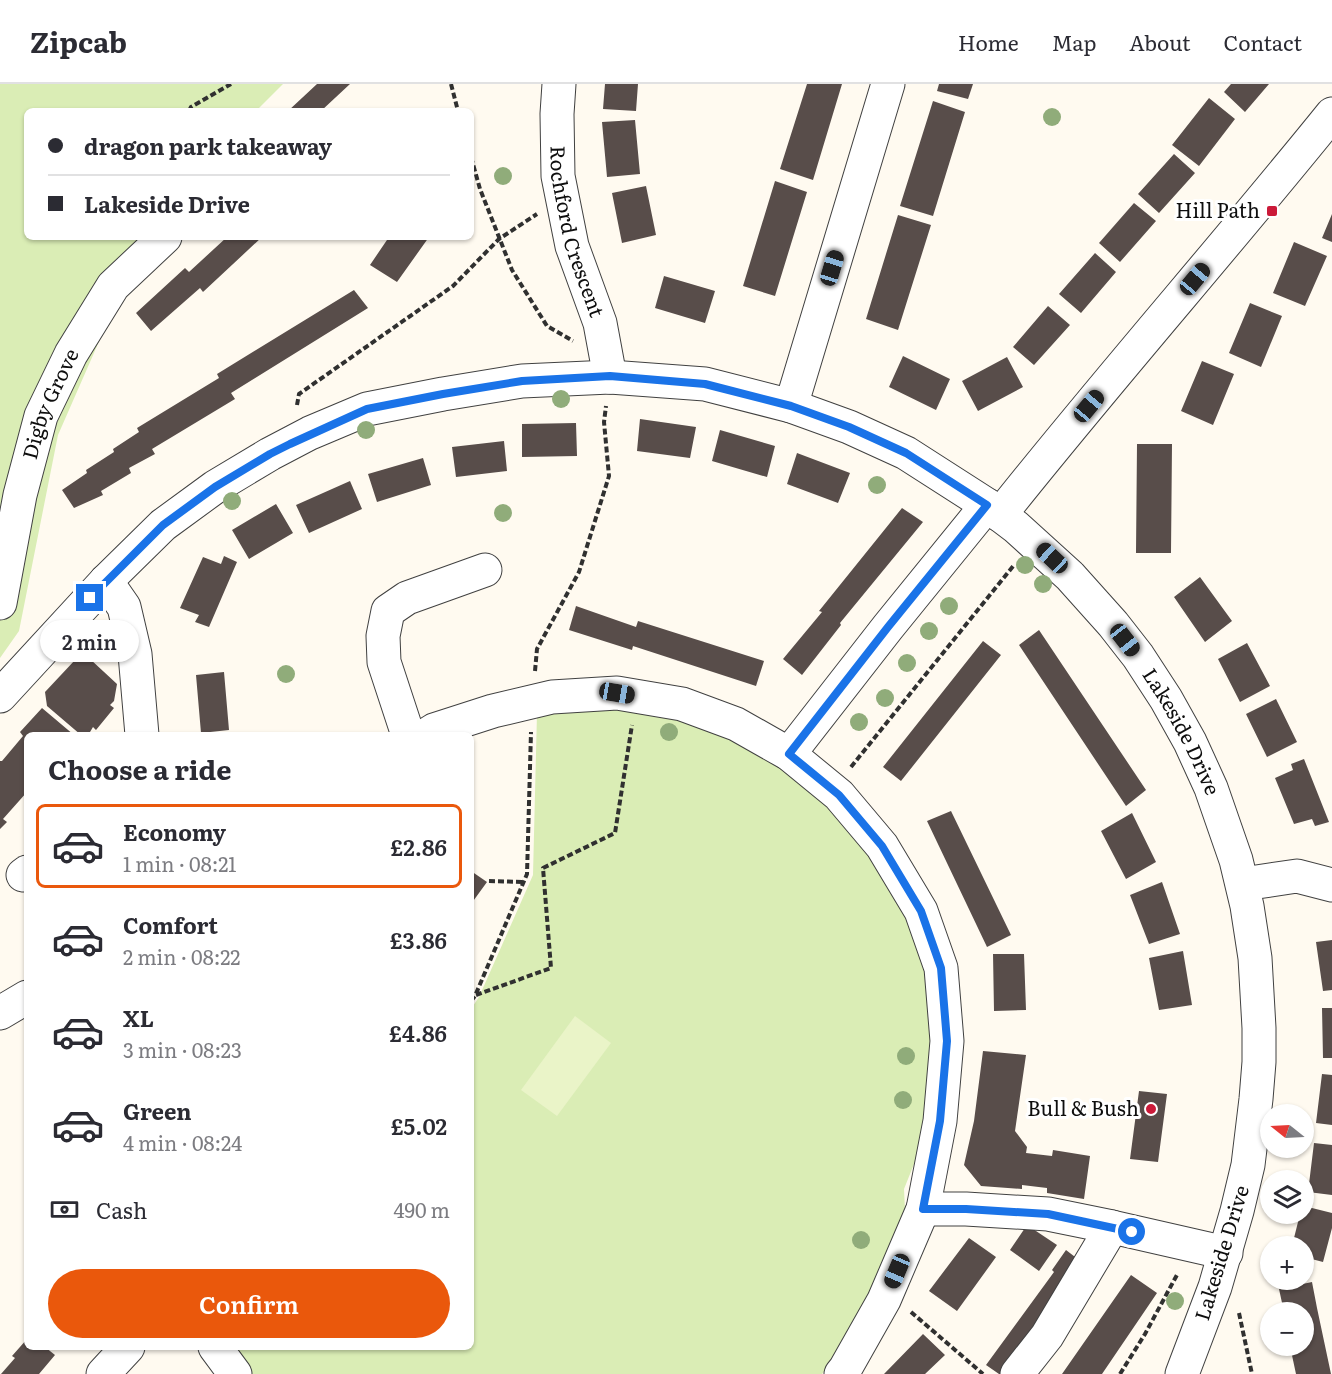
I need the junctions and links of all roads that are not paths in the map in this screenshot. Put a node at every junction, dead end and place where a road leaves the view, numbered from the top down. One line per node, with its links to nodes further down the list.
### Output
1 (560, 84): 5 (street, Rochford Crescent)
2 (888, 84): 6 (street)
3 (1332, 114): 7 (street)
4 (162, 240): 10 (street, Digby Grove)
5 (609, 369): 6 (street, Lakeside Drive); 9 (street, Lakeside Drive)
6 (791, 406): 7 (street, Lakeside Drive)
7 (994, 510): 15 (street); 16 (street, Lakeside Drive)
8 (485, 570): 13 (street)
9 (106, 581): 11 (street, Lakeside Drive); 12 (street)
10 (0, 603)
11 (4, 682)
12 (142, 732)
13 (407, 732)
14 (431, 732): 15 (street)
15 (789, 754): 20 (street)
16 (1242, 884): 17 (street); 22 (street, Lakeside Drive)
17 (1332, 885)
18 (24, 999): 19 (street)
19 (0, 1013)
20 (923, 1209): 21 (street); 28 (street)
21 (1112, 1227): 22 (street); 29 (street)
22 (1226, 1253): 25 (street, Lakeside Drive)
23 (125, 1350): 26 (street)
24 (217, 1350): 27 (street)
25 (1185, 1372)
26 (103, 1374)
27 (235, 1374)
28 (841, 1374)
29 (1017, 1374)

